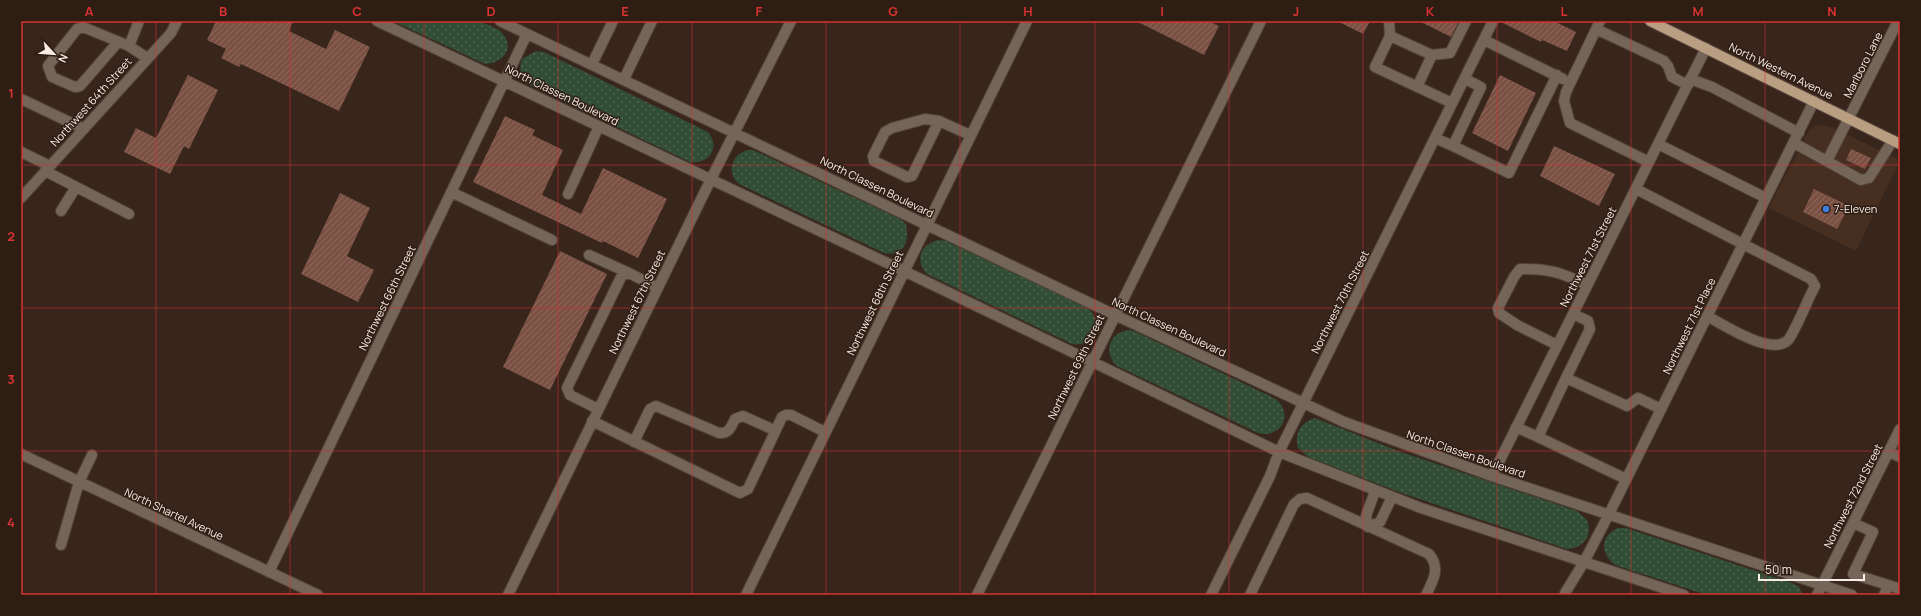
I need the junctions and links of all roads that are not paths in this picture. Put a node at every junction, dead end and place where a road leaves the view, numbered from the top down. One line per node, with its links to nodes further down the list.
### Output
1 (139, 21): 21 (street)
2 (177, 21): 24 (street, Northwest 64th Street)
3 (378, 21): 29 (street, North Classen Boulevard)
4 (500, 21): 15 (street, North Classen Boulevard)
5 (613, 21): 25 (street)
6 (652, 21): 27 (street)
7 (791, 21): 40 (street, Northwest 67th Street)
8 (1027, 21): 42 (street, Northwest 68th Street)
9 (1261, 21): 69 (street, Northwest 69th Street)
10 (1389, 21): 18 (street)
11 (1466, 21): 23 (street)
12 (1494, 21): 19 (street, Northwest 70th Street)
13 (1650, 21): 22 (main road, North Western Avenue)
14 (1898, 21): 36 (street, Marlboro Lane)
15 (514, 24): 17 (street, North Classen Boulevard)
16 (1598, 25): 30 (street); 31 (street)
17 (527, 34): 25 (street, North Classen Boulevard); 29 (street, Northwest 66th Street)
18 (1390, 36): 23 (street); 32 (street)
19 (1484, 40): 26 (street); 28 (street, Northwest 70th Street)
20 (118, 42): 20 (street); 21 (street)
21 (129, 46): 24 (street)
22 (1706, 48): 31 (street, Northwest 71st Street); 34 (main road, North Western Avenue)
23 (1432, 55): 32 (street)
24 (147, 58): 39 (street, Northwest 64th Street)
25 (592, 64): 27 (street, North Classen Boulevard)
26 (1557, 76): 30 (street); 47 (street)
27 (624, 79): 40 (street, North Classen Boulevard)
28 (1464, 79): 35 (street, Northwest 70th Street); 47 (street)
29 (504, 80): 38 (street, North Classen Boulevard); 55 (street, Northwest 66th Street)
30 (1570, 82): 50 (street)
31 (1689, 82): 41 (street); 46 (street, Northwest 71st Street)
32 (1417, 86): 35 (street)
33 (21, 99): 39 (street)
34 (1814, 101): 36 (main road, North Western Avenue); 41 (street, Northwest 71st Place)
35 (1452, 103): 43 (street, Northwest 70th Street)
36 (1849, 119): 44 (main road, North Western Avenue); 49 (street, Marlboro Lane)
37 (939, 121): 37 (street); 42 (street)
38 (599, 126): 52 (street, North Classen Boulevard); 56 (street)
39 (84, 129): 51 (street, Northwest 64th Street)
40 (735, 132): 52 (street, Northwest 67th Street); 61 (street, North Classen Boulevard)
41 (1798, 133): 45 (street, Northwest 71st Place)
42 (970, 135): 61 (street, Northwest 68th Street)
43 (1435, 138): 47 (street); 75 (street, Northwest 70th Street)
44 (1896, 142): 49 (street)
45 (1794, 143): 49 (street); 58 (street, Northwest 71st Place)
46 (1658, 144): 50 (street, Northwest 71st Street); 58 (street)
47 (1452, 146)
48 (21, 152): 51 (street)
49 (1827, 161)
50 (1649, 162): 54 (street, Northwest 71st Street)
51 (48, 168): 53 (street); 57 (street, Northwest 64th Street)
52 (711, 179): 65 (street, North Classen Boulevard); 68 (street, Northwest 67th Street)
53 (76, 187): 59 (street); 60 (street)
54 (1636, 188): 63 (street); 67 (street, Northwest 71st Street)
55 (451, 192): 62 (street); 100 (street, Northwest 66th Street)
56 (568, 194)
57 (21, 198)
58 (1766, 198): 63 (street, Northwest 71st Place)
59 (61, 211)
60 (129, 214)
61 (927, 224): 65 (street, Northwest 68th Street); 69 (street, North Classen Boulevard)
62 (552, 240)
63 (1743, 244): 71 (street, Northwest 71st Place); 71 (street)
64 (589, 255): 66 (street)
65 (904, 271): 73 (street, North Classen Boulevard); 82 (street, Northwest 68th Street)
66 (629, 273): 68 (street); 76 (street)
67 (1588, 285): 70 (street, Northwest 71st Street); 72 (street)
68 (658, 288): 76 (street, Northwest 67th Street)
69 (1115, 314): 73 (street, Northwest 69th Street); 75 (street, North Classen Boulevard)
70 (1573, 314): 72 (street, Northwest 71st Street); 74 (street)
71 (1707, 316): 77 (street, Northwest 71st Place)
72 (1557, 345): 79 (street, Northwest 71st Street)
73 (1091, 362): 85 (street, North Classen Boulevard); 108 (street, Northwest 69th Street)
74 (1566, 378): 77 (street); 83 (street)
75 (1303, 404): 85 (street, Northwest 70th Street); 90 (street, North Classen Boulevard)
76 (598, 409): 78 (street, Northwest 67th Street)
77 (1661, 409): 91 (street, Northwest 71st Place)
78 (592, 421): 84 (street); 106 (street, Northwest 67th Street)
79 (1516, 427): 83 (street); 90 (street, Northwest 71st Street)
80 (1900, 429): 86 (street, Northwest 72nd Street)
81 (774, 430): 82 (street); 84 (street); 84 (street)
82 (825, 432): 107 (street, Northwest 68th Street)
83 (1538, 438): 91 (street)
84 (634, 442)
85 (1279, 452): 93 (street, North Classen Boulevard); 109 (street, Northwest 70th Street)
86 (1889, 452): 89 (street); 96 (street, Northwest 72nd Street)
87 (21, 454): 92 (street, North Shartel Avenue)
88 (92, 455): 92 (street)
89 (1900, 457)
90 (1492, 476): 95 (street, North Classen Boulevard)
91 (1626, 479): 95 (street, Northwest 71st Place)
92 (79, 482): 98 (street); 100 (street, North Shartel Avenue)
93 (1376, 491): 94 (street, North Classen Boulevard); 97 (street)
94 (1392, 497): 97 (street); 99 (street, North Classen Boulevard)
95 (1609, 514): 99 (street, Northwest 71st Place); 101 (street, North Classen Boulevard)
96 (1853, 523): 101 (street, Northwest 72nd Street); 102 (street)
97 (1368, 527): 110 (street); 111 (street)
98 (61, 545)
99 (1584, 562): 104 (street, Northwest 71st Place); 112 (street, North Classen Boulevard)
100 (269, 572): 105 (street, North Shartel Avenue)
101 (1822, 585): 113 (street, Northwest 72nd Street); 114 (street, North Classen Boulevard)
102 (1888, 585): 103 (street); 115 (street)
103 (1900, 589)
104 (1565, 593)
105 (318, 595)
106 (508, 595)
107 (746, 595)
108 (977, 595)
109 (1211, 595)
110 (1250, 595)
111 (1426, 595)
112 (1684, 595)
113 (1817, 595)
114 (1852, 595)
115 (1884, 595)

